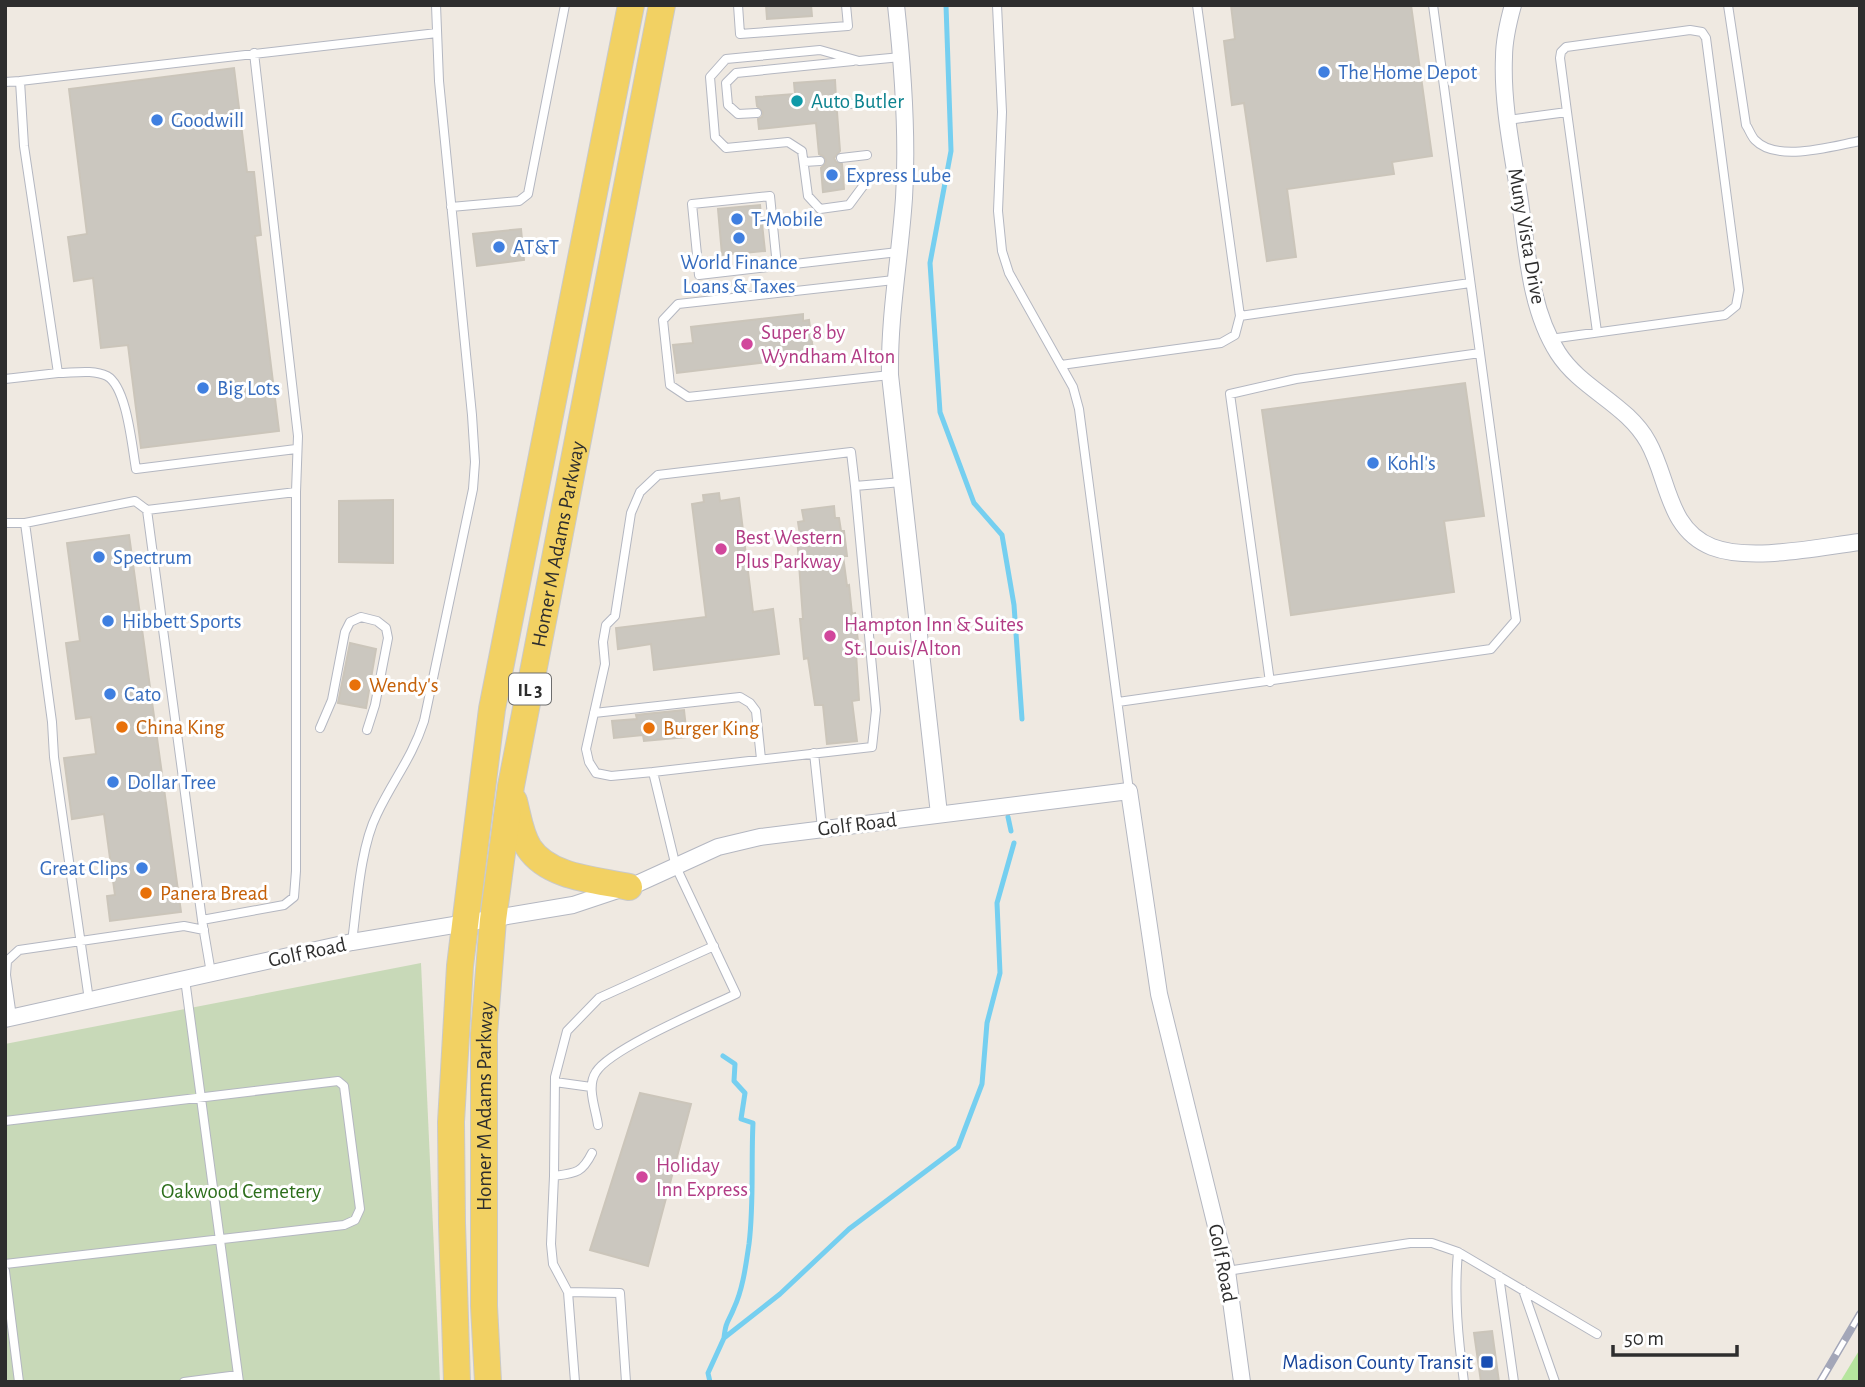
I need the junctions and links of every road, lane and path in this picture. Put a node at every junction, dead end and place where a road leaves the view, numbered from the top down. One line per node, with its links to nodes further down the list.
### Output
1 (436, 5): 13 (lane)
2 (565, 5): 30 (lane)
3 (631, 5): 67 (main road, Homer M Adams Parkway / IL 3)
4 (662, 5): 59 (main road, Homer M Adams Parkway / IL 3)
5 (738, 5): 6 (lane)
6 (846, 5)
7 (896, 5): 15 (street)
8 (997, 5): 39 (lane)
9 (1197, 5): 35 (lane)
10 (1433, 5): 34 (lane)
11 (1513, 5): 23 (street, Muny Vista Drive)
12 (1728, 5): 24 (lane)
13 (437, 33): 14 (lane); 30 (lane)
14 (254, 53): 17 (lane); 43 (lane)
15 (901, 57): 16 (lane); 29 (street)
16 (859, 61): 22 (lane); 28 (lane)
17 (20, 81): 18 (lane); 40 (lane)
18 (5, 82)
19 (863, 103): 20 (lane)
20 (837, 106)
21 (1567, 112): 23 (lane); 36 (lane); 36 (lane)
22 (757, 113)
23 (1508, 120): 37 (street, Muny Vista Drive)
24 (1860, 141)
25 (867, 155): 26 (lane)
26 (841, 158)
27 (820, 161): 28 (lane)
28 (804, 162): 29 (lane)
29 (905, 174): 31 (street)
30 (452, 207): 70 (lane)
31 (898, 252): 32 (lane); 33 (street)
32 (777, 266): 32 (lane)
33 (894, 280): 41 (street); 41 (lane)
34 (1470, 283): 35 (lane); 38 (lane)
35 (1240, 316): 39 (lane)
36 (1597, 332): 37 (lane)
37 (1550, 339): 50 (street, Muny Vista Drive)
38 (1480, 353): 51 (lane); 51 (lane)
39 (1061, 365): 52 (lane)
40 (58, 373): 42 (lane); 43 (lane)
41 (890, 375): 44 (street)
42 (5, 379)
43 (296, 449): 46 (lane)
44 (902, 482): 45 (lane); 61 (street)
45 (855, 486): 53 (lane); 56 (lane)
46 (296, 492): 47 (lane); 65 (lane)
47 (147, 510): 49 (lane); 65 (lane)
48 (5, 523): 49 (lane)
49 (25, 523): 69 (lane)
50 (1860, 542)
51 (1270, 682): 52 (lane)
52 (1118, 702): 60 (lane)
53 (594, 713): 57 (lane); 58 (lane)
54 (320, 728): 55 (lane)
55 (367, 730)
56 (814, 753): 57 (lane); 62 (lane)
57 (761, 759): 58 (lane)
58 (653, 772): 63 (lane)
59 (511, 786): 64 (main road); 66 (main road, Homer M Adams Parkway / IL 3)
60 (1129, 791): 61 (street, Golf Road); 87 (street, Golf Road)
61 (939, 814): 62 (street, Golf Road)
62 (822, 828): 63 (street, Golf Road)
63 (676, 867): 64 (street, Golf Road); 71 (lane)
64 (629, 887): 66 (street, Golf Road)
65 (202, 919): 68 (lane)
66 (493, 920): 67 (street, Golf Road); 96 (main road, Homer M Adams Parkway / IL 3)
67 (465, 925): 70 (street, Golf Road); 95 (main road, Homer M Adams Parkway / IL 3)
68 (204, 930): 69 (lane); 72 (lane)
69 (80, 942): 74 (lane); 75 (lane)
70 (352, 942): 72 (street, Golf Road)
71 (714, 946): 76 (lane); 77 (lane)
72 (211, 974): 73 (street, Golf Road)
73 (185, 979): 74 (street, Golf Road); 78 (lane)
74 (89, 1000): 75 (street, Golf Road)
75 (9, 1018)
76 (555, 1082): 77 (lane); 82 (lane)
77 (591, 1087): 80 (lane)
78 (201, 1097): 79 (lane); 83 (lane); 83 (lane)
79 (5, 1121)
80 (597, 1125)
81 (592, 1153): 82 (lane)
82 (554, 1176): 90 (lane)
83 (221, 1239): 85 (lane); 92 (lane)
84 (1458, 1252): 87 (lane); 88 (lane); 100 (lane)
85 (5, 1264)
86 (5, 1270): 93 (lane)
87 (1227, 1271): 99 (street, Golf Road)
88 (1499, 1276): 89 (lane); 101 (lane)
89 (1523, 1290): 91 (lane); 102 (lane)
90 (568, 1292): 97 (lane); 98 (lane)
91 (1597, 1334)
92 (238, 1378): 94 (lane)
93 (19, 1382)
94 (184, 1382)
95 (457, 1382)
96 (488, 1382)
97 (575, 1382)
98 (626, 1382)
99 (1242, 1382)
100 (1464, 1382)
101 (1514, 1382)
102 (1555, 1382)

